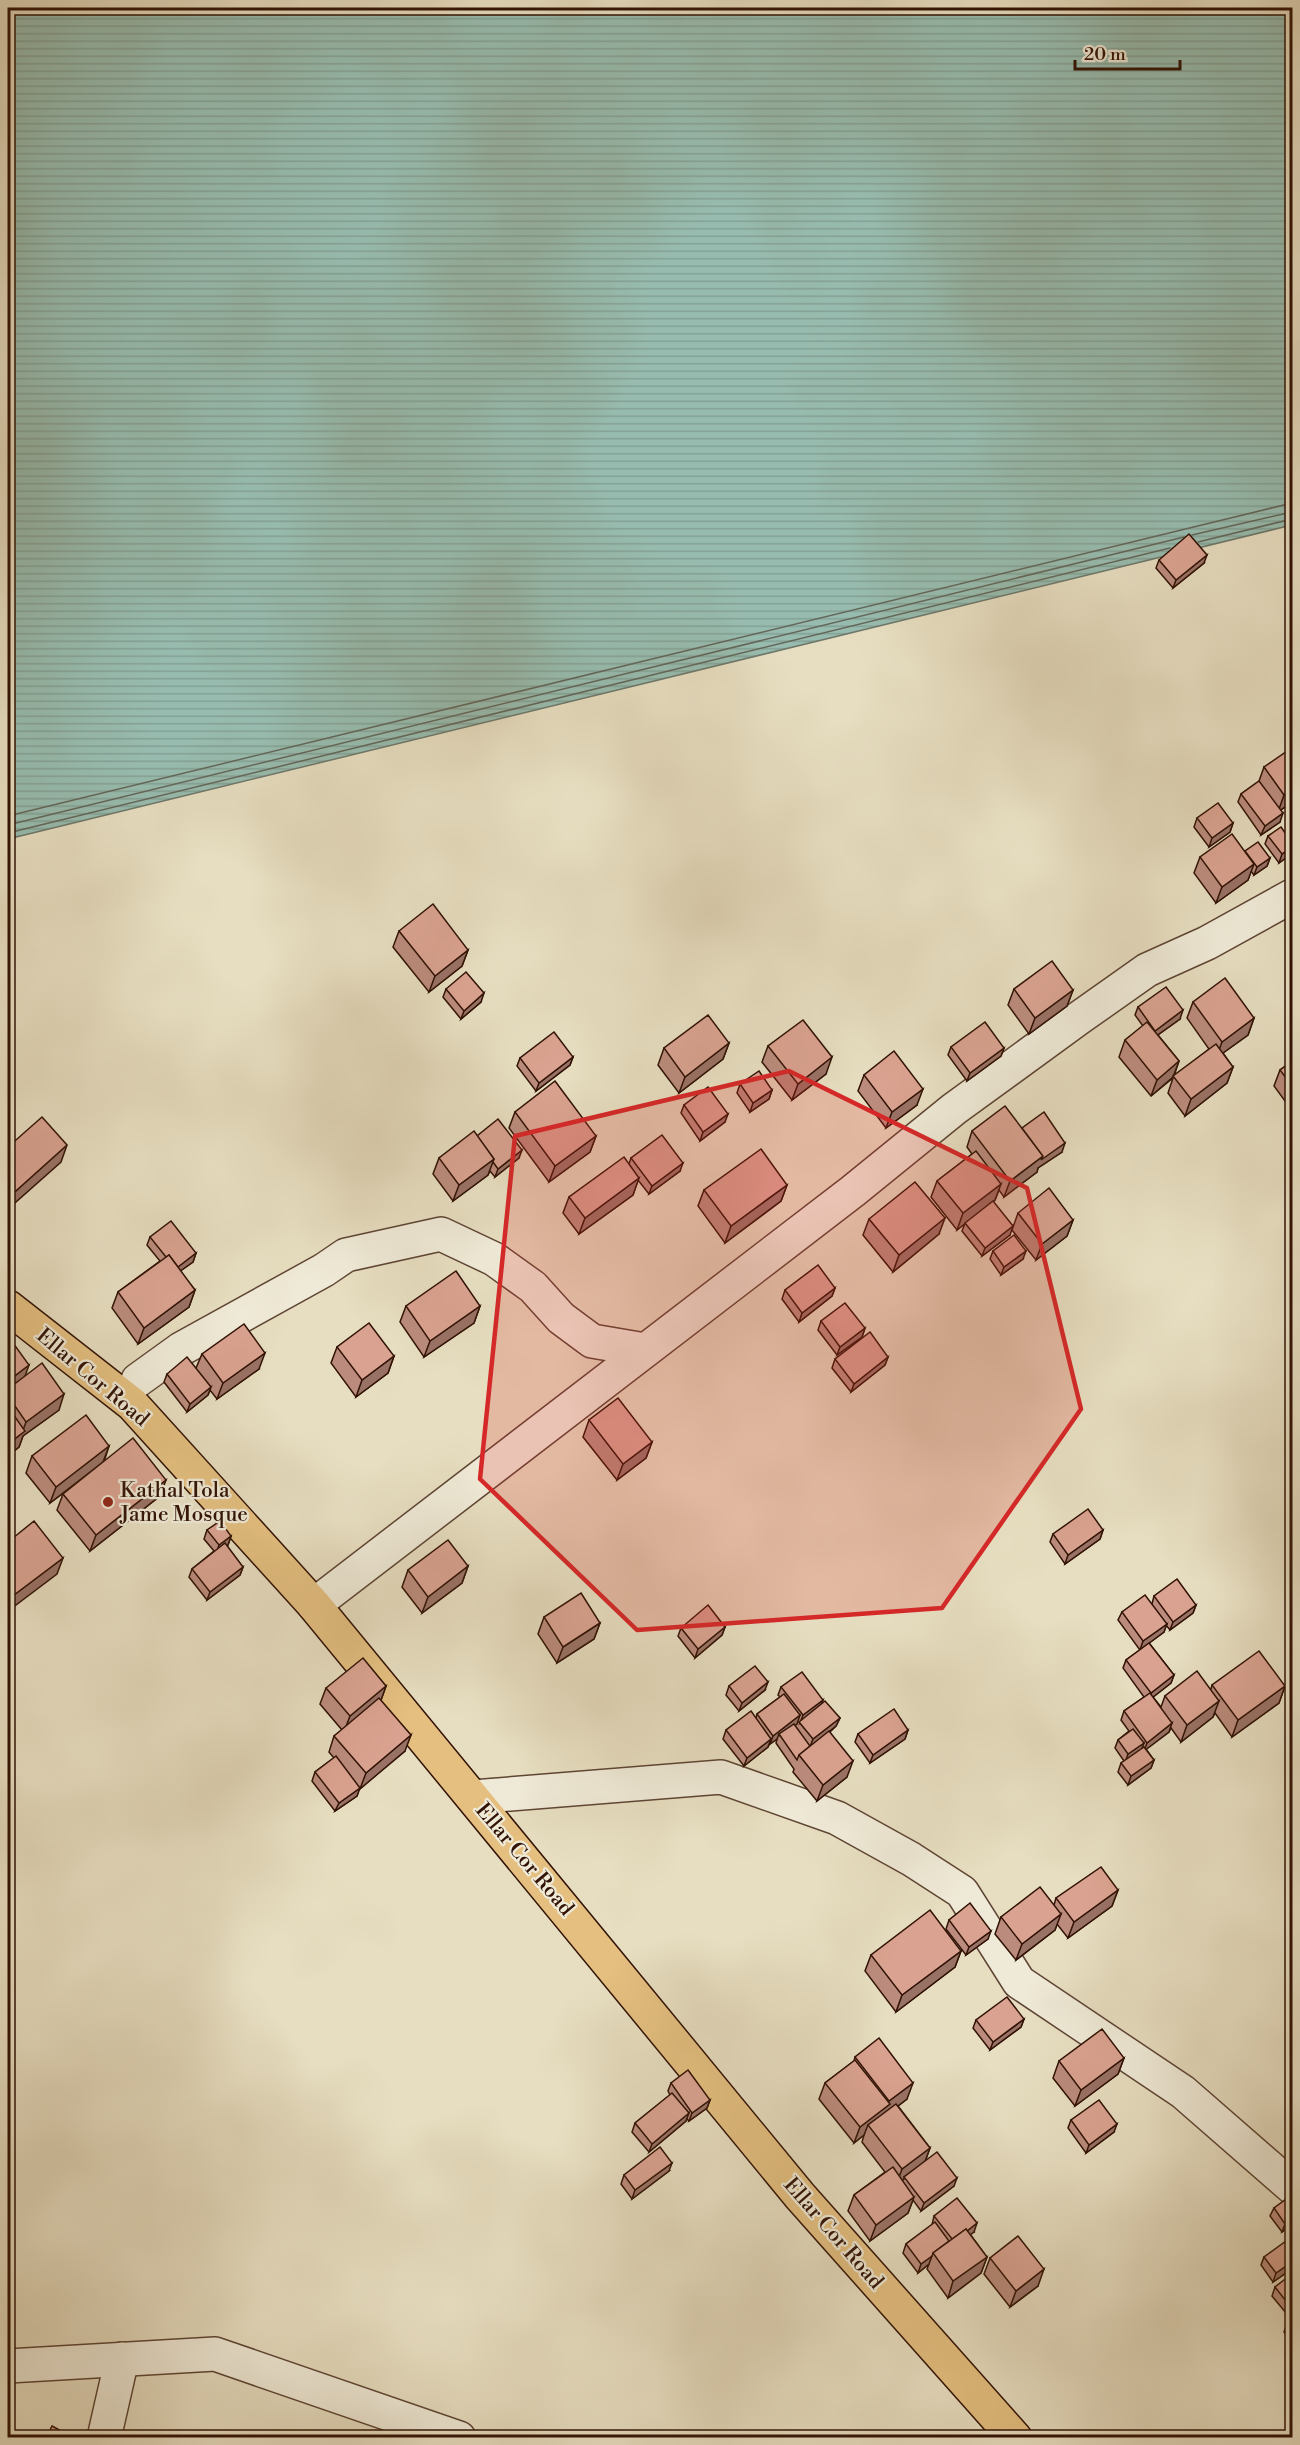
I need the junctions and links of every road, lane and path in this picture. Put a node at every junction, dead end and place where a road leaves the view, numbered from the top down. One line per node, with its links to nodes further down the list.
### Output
1 (1293, 896): 3 (street)
2 (8, 1307): 5 (main road, Ellar Cor Road)
3 (645, 1350): 4 (street); 5 (street)
4 (138, 1380)
5 (314, 1605): 6 (main road, Ellar Cor Road)
6 (473, 1797): 7 (street); 12 (main road, Ellar Cor Road)
7 (1293, 2187)
8 (122, 2359): 9 (street); 10 (street); 11 (street)
9 (8, 2366)
10 (104, 2438)
11 (459, 2438)
12 (1015, 2438)

